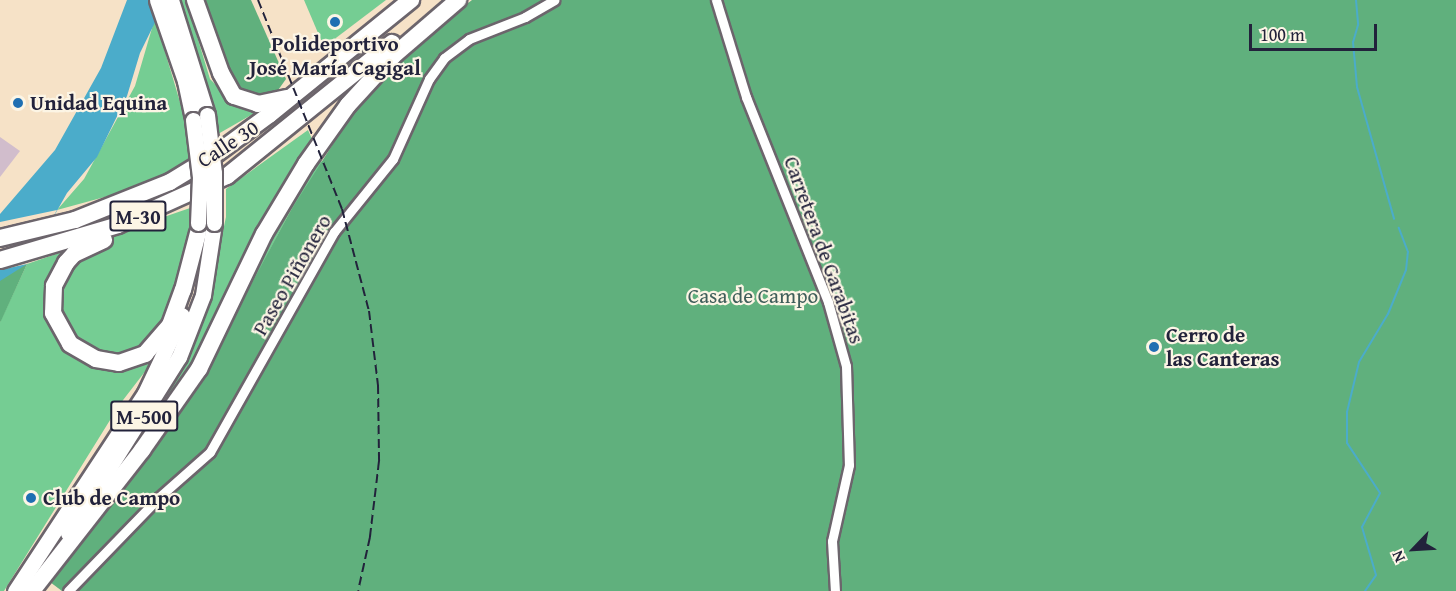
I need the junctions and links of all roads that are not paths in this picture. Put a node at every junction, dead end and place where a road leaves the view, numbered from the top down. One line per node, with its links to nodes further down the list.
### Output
1 (157, 0): 10 (highway, M-500)
2 (171, 0): 10 (highway, M-500)
3 (195, 0): 9 (highway)
4 (411, 0): 9 (highway, M-30)
5 (444, 0): 11 (highway, Calle 30 / M-30)
6 (458, 0): 16 (highway)
7 (555, 0): 17 (street, Paseo Piñonero)
8 (716, 0): 18 (street, Carretera de Garabitas)
9 (292, 96): 13 (highway, Calle 30 / M-30)
10 (200, 118): 12 (highway, M-500, bridge); 16 (highway, M-500, bridge)
11 (227, 176): 12 (highway); 14 (highway, Calle 30 / M-30)
12 (198, 228): 15 (highway, M-500)
13 (0, 238)
14 (0, 260)
15 (15, 591)
16 (31, 591)
17 (68, 591)
18 (836, 591)

